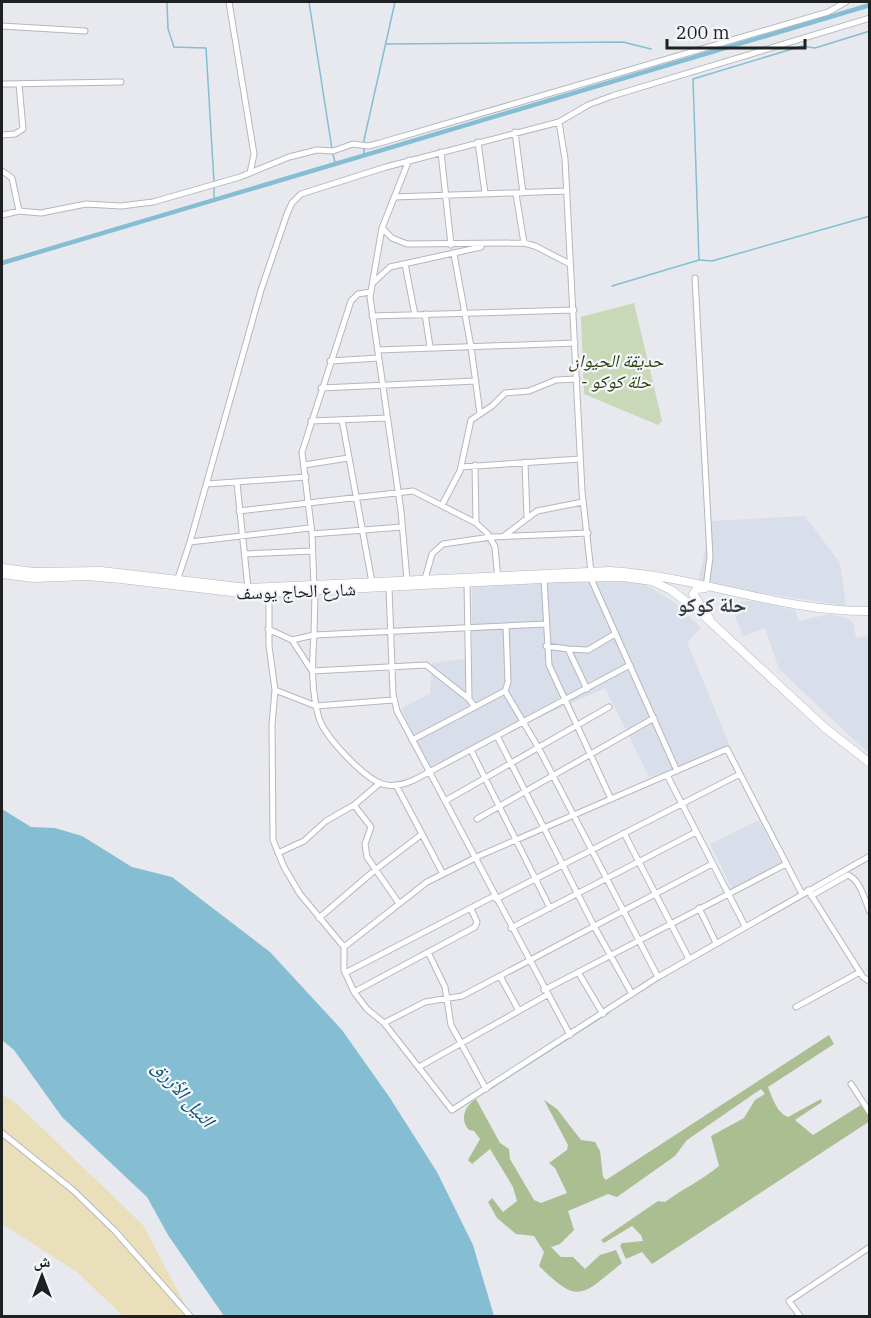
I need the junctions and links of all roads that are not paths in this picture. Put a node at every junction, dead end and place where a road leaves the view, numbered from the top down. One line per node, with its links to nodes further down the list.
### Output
1 (228, 2): 16 (street)
2 (846, 2): 16 (street)
3 (870, 18): 9 (street)
4 (2, 27): 5 (street)
5 (85, 31)
6 (121, 82): 8 (street)
7 (2, 84): 8 (street)
8 (19, 84): 11 (street)
9 (559, 122): 10 (street); 17 (street)
10 (515, 132): 12 (street); 19 (street)
11 (2, 135)
12 (478, 142): 13 (street); 18 (street)
13 (441, 152): 14 (street); 21 (street)
14 (409, 160): 22 (street); 61 (street)
15 (2, 171): 23 (street)
16 (250, 173): 23 (street)
17 (567, 191): 19 (street); 31 (street)
18 (485, 193): 20 (street); 21 (street)
19 (524, 193): 20 (street)
20 (516, 194): 26 (street)
21 (447, 195): 22 (street); 28 (street)
22 (394, 197): 25 (street)
23 (19, 211): 24 (street)
24 (2, 215)
25 (382, 228): 28 (street); 33 (street)
26 (524, 243): 27 (street); 31 (street)
27 (489, 244): 28 (street); 29 (street)
28 (451, 245)
29 (454, 255): 30 (street); 35 (street)
30 (405, 264): 33 (street); 37 (street)
31 (570, 264): 34 (street)
32 (695, 278): 91 (street)
33 (370, 290): 38 (street); 44 (street)
34 (574, 309): 35 (street); 39 (street)
35 (465, 312): 36 (street); 41 (street)
36 (425, 314): 37 (street); 40 (street)
37 (415, 315): 38 (street)
38 (372, 316): 42 (street)
39 (575, 343): 41 (street); 45 (street)
40 (430, 347): 41 (street); 42 (street)
41 (471, 347): 46 (street)
42 (378, 350): 43 (street)
43 (379, 358): 44 (street); 47 (street)
44 (330, 361): 48 (street)
45 (577, 380): 49 (street); 54 (street)
46 (476, 381): 47 (street); 49 (street)
47 (382, 386): 48 (street); 50 (street)
48 (321, 388): 52 (street)
49 (480, 414): 58 (street)
50 (387, 417): 51 (street); 62 (street)
51 (342, 420): 52 (street); 53 (street)
52 (311, 421): 56 (street)
53 (348, 458): 56 (street); 63 (street)
54 (580, 459): 55 (street); 64 (street)
55 (525, 462): 57 (street); 68 (street)
56 (304, 465): 59 (street)
57 (475, 465): 58 (street); 69 (street)
58 (461, 466): 66 (street)
59 (306, 477): 60 (street); 65 (street)
60 (237, 483): 61 (street); 67 (street)
61 (207, 484): 78 (street)
62 (398, 493): 63 (street); 66 (street); 70 (street)
63 (356, 498): 65 (street); 72 (street)
64 (583, 502): 68 (street); 73 (street)
65 (309, 503): 67 (street); 71 (street)
66 (442, 505): 69 (street)
67 (239, 511): 75 (street)
68 (528, 518): 77 (street)
69 (476, 523): 76 (street)
70 (402, 527): 72 (street); 88 (street)
71 (310, 528): 74 (street); 75 (street)
72 (361, 528): 74 (street); 89 (street)
73 (588, 533): 77 (street); 83 (street)
74 (312, 534): 79 (street)
75 (241, 535): 78 (street); 80 (street)
76 (491, 537): 77 (street); 84 (street); 86 (street)
77 (503, 537)
78 (190, 542): 87 (street)
79 (312, 551): 80 (street); 94 (street)
80 (245, 554): 92 (street)
81 (2, 568): 87 (main road, شارع الحاج يوسف)
82 (2, 574): 95 (main road, شارع الحاج يوسف)
83 (592, 574): 84 (main road, شارع الحاج يوسف); 85 (main road, شارع الحاج يوسف); 91 (main road); 97 (main road); 103 (street)
84 (497, 578): 85 (main road, شارع الحاج يوسف); 86 (main road, شارع الحاج يوسف); 90 (main road, شارع الحاج يوسف)
85 (544, 578): 98 (street)
86 (424, 579): 88 (main road, شارع الحاج يوسف)
87 (177, 580): 92 (main road, شارع الحاج يوسف)
88 (407, 580): 89 (main road, شارع الحاج يوسف)
89 (372, 582): 94 (main road, شارع الحاج يوسف)
90 (468, 583): 93 (main road, شارع الحاج يوسف); 100 (street)
91 (709, 587): 96 (main road); 97 (main road)
92 (248, 588): 94 (main road, شارع الحاج يوسف)
93 (389, 588): 94 (main road, شارع الحاج يوسف); 102 (street)
94 (314, 589): 95 (main road, شارع الحاج يوسف); 104 (street)
95 (268, 594): 101 (street)
96 (870, 611)
97 (710, 620): 129 (main road)
98 (545, 624): 99 (street); 106 (street)
99 (506, 626): 100 (street); 113 (street)
100 (469, 628): 102 (street); 114 (street)
101 (268, 629): 105 (street); 112 (street)
102 (392, 631): 104 (street); 109 (street)
103 (615, 634): 107 (street); 108 (street)
104 (314, 635): 105 (street); 110 (street)
105 (292, 640): 110 (street)
106 (546, 646): 107 (street); 116 (street)
107 (568, 649): 111 (street)
108 (630, 665): 111 (street); 120 (street)
109 (393, 666): 110 (street); 114 (street); 115 (street)
110 (312, 671): 117 (street)
111 (587, 689): 116 (street)
112 (274, 690): 117 (street); 152 (street)
113 (506, 691): 118 (street); 121 (street)
114 (469, 699): 118 (street)
115 (393, 700): 117 (street); 124 (street)
116 (565, 701): 121 (street); 122 (street)
117 (316, 706): 136 (street)
118 (475, 707): 124 (street)
119 (609, 707): 122 (street)
120 (654, 718): 127 (street); 131 (street)
121 (524, 722): 123 (street); 125 (street)
122 (576, 726): 125 (street); 127 (street)
123 (497, 736): 126 (street); 128 (street)
124 (412, 740): 130 (street)
125 (538, 747): 128 (street); 133 (street)
126 (471, 750): 130 (street); 135 (street)
127 (589, 753): 133 (street); 139 (street)
128 (511, 763): 135 (street); 138 (street)
129 (870, 763)
130 (429, 771): 137 (street); 140 (street)
131 (677, 771): 132 (street); 134 (street)
132 (740, 774): 141 (street); 158 (street)
133 (552, 775): 138 (street); 144 (street)
134 (667, 775): 139 (street); 141 (street)
135 (484, 778): 140 (street); 143 (street)
136 (380, 783): 137 (street); 142 (street)
137 (396, 785): 149 (street)
138 (525, 791): 143 (street); 146 (street)
139 (611, 799): 144 (street)
140 (445, 801): 154 (street)
141 (681, 803): 147 (street); 148 (street)
142 (354, 805): 152 (street); 159 (street)
143 (498, 805): 145 (street); 150 (street)
144 (572, 815): 146 (street); 151 (street)
145 (477, 819)
146 (544, 828): 150 (street); 156 (street)
147 (696, 832): 155 (street); 157 (street)
148 (624, 833): 151 (street); 155 (street)
149 (422, 834): 159 (street); 160 (street)
150 (516, 840): 154 (street); 161 (street)
151 (590, 850): 156 (street); 162 (street)
152 (278, 853): 176 (street)
153 (870, 856): 166 (street)
154 (475, 858): 160 (street); 169 (street)
155 (639, 862): 162 (street); 168 (street)
156 (563, 864): 161 (street); 164 (street)
157 (712, 864): 165 (street); 168 (street)
158 (786, 864): 165 (street); 166 (street)
159 (375, 870): 170 (street); 176 (street)
160 (443, 874): 170 (street)
161 (536, 878): 169 (street); 171 (street)
162 (606, 878): 164 (street); 174 (street)
163 (870, 890): 167 (street)
164 (577, 893): 171 (street); 178 (street)
165 (728, 893): 172 (street); 179 (street)
166 (807, 893): 167 (street); 179 (street); 189 (street)
167 (863, 893): 175 (street)
168 (656, 894): 174 (street); 177 (street)
169 (495, 898): 173 (street); 180 (street)
170 (398, 902): 183 (street)
171 (550, 908): 180 (street)
172 (699, 908): 177 (street); 182 (street)
173 (471, 909): 184 (street); 190 (street)
174 (622, 911): 178 (street); 181 (street)
175 (870, 912)
176 (319, 918): 183 (street)
177 (672, 923): 181 (street); 186 (street)
178 (594, 926): 185 (street); 187 (street)
179 (745, 926): 182 (street)
180 (511, 928): 187 (street)
181 (638, 941): 185 (street); 192 (street)
182 (716, 943): 186 (street)
183 (345, 947): 190 (street)
184 (428, 952): 194 (street); 197 (street)
185 (610, 954): 188 (street); 196 (street)
186 (689, 959): 192 (street)
187 (528, 960): 191 (street); 195 (street)
188 (578, 972): 195 (street); 200 (street)
189 (860, 972): 193 (street); 198 (street)
190 (345, 973): 194 (street)
191 (500, 976): 197 (street); 199 (street)
192 (658, 977): 196 (street)
193 (870, 982)
194 (354, 992): 201 (street)
195 (545, 993): 199 (street); 202 (street)
196 (632, 994): 200 (street)
197 (448, 1000): 201 (street); 203 (street)
198 (796, 1006)
199 (519, 1011): 203 (street)
200 (603, 1014): 202 (street)
201 (384, 1023): 204 (street)
202 (570, 1035): 206 (street)
203 (460, 1044): 204 (street); 206 (street)
204 (418, 1067): 206 (street)
205 (851, 1084): 207 (street)
206 (486, 1089)
207 (870, 1113)
208 (2, 1133): 210 (street)
209 (870, 1247): 211 (street)
210 (190, 1317)
211 (800, 1317)

